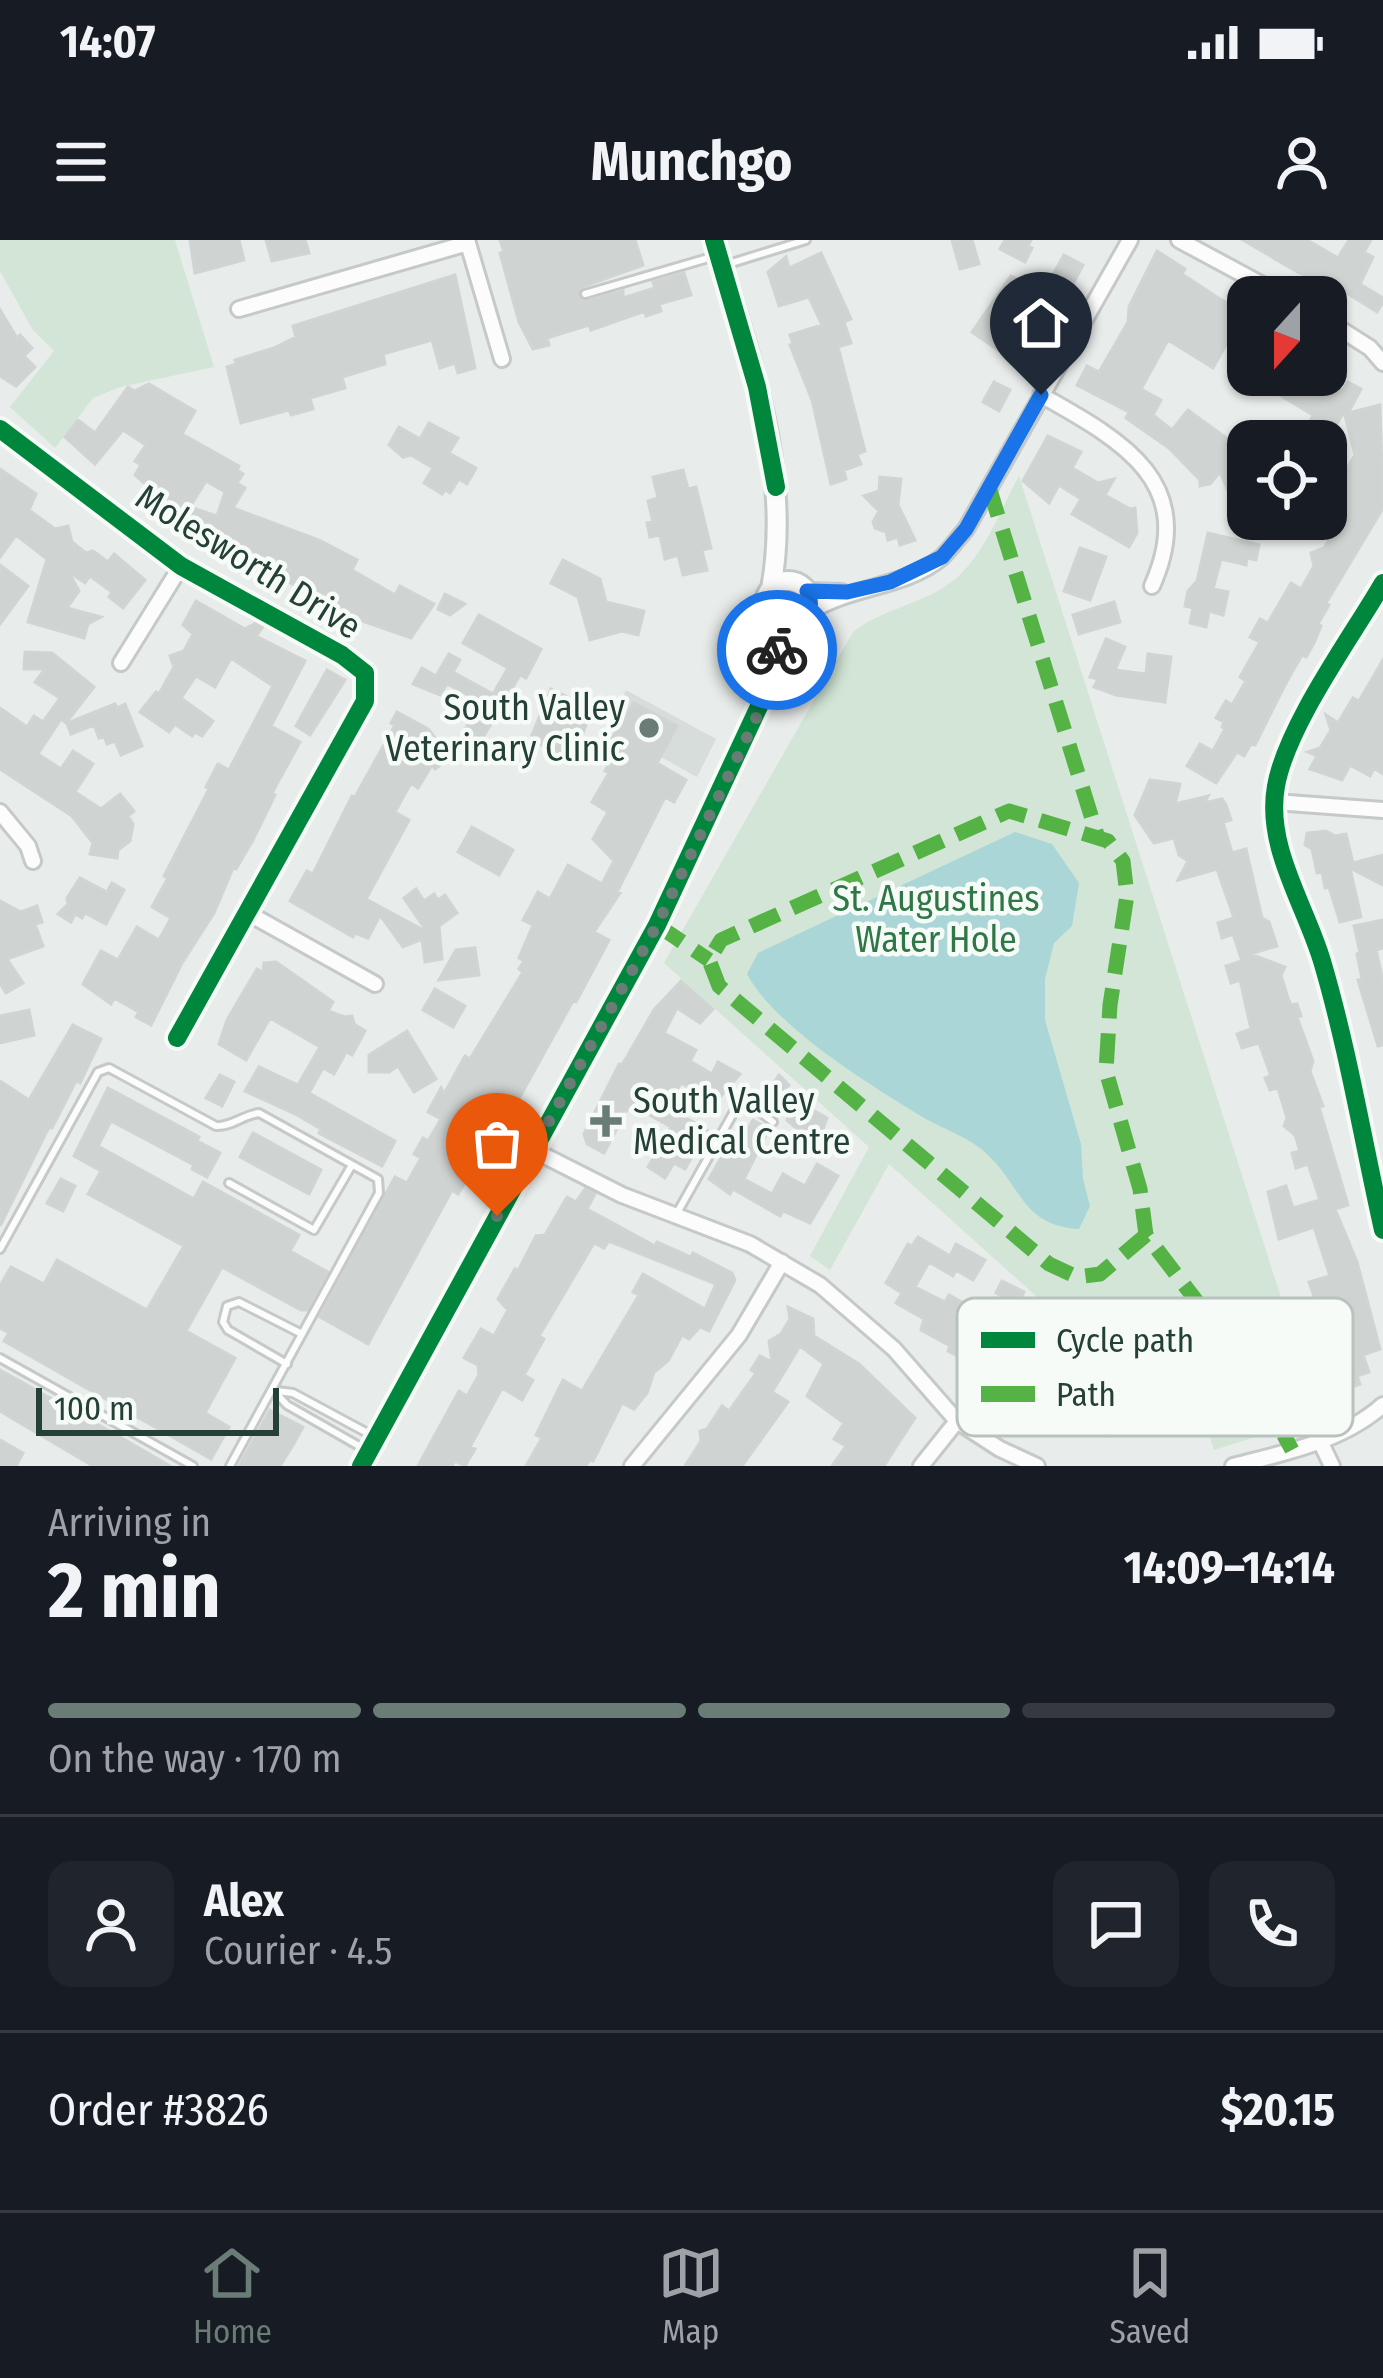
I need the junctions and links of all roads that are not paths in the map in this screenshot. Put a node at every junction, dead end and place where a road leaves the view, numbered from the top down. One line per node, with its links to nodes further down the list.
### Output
1 (806, 240): 7 (lane)
2 (1130, 240): 14 (street)
3 (1178, 240): 6 (street)
4 (1190, 240): 6 (street)
5 (468, 242): 10 (street); 12 (street)
6 (1204, 251): 8 (street)
7 (718, 254): 9 (lane); 16 (main road)
8 (1248, 276)
9 (584, 294)
10 (239, 309)
11 (1347, 333): 13 (street)
12 (502, 358)
13 (1383, 363)
14 (1041, 395): 19 (street); 21 (street)
15 (0, 429): 17 (street, Molesworth Drive)
16 (778, 528): 20 (main road); 21 (main road)
17 (181, 566): 23 (street); 29 (street, Molesworth Drive)
18 (1383, 583): 25 (street)
19 (1153, 586)
20 (771, 589): 21 (main road); 22 (main road)
21 (804, 603): 22 (main road); 24 (main road)
22 (775, 622): 24 (main road)
23 (121, 663)
24 (771, 687): 33 (main road)
25 (1275, 802): 26 (street); 37 (street)
26 (1383, 810)
27 (0, 812): 28 (street)
28 (33, 862)
29 (246, 912): 30 (street); 31 (street, Molesworth Drive)
30 (375, 985)
31 (177, 1038)
32 (772, 1122): 36 (lane)
33 (533, 1150): 36 (street); 51 (main road)
34 (352, 1165): 35 (lane); 38 (lane); 40 (lane)
35 (229, 1184)
36 (676, 1216): 39 (street)
37 (1383, 1230)
38 (0, 1249)
39 (782, 1262): 45 (street); 54 (street)
40 (302, 1334): 42 (lane); 42 (lane)
41 (0, 1358): 52 (lane)
42 (287, 1364): 43 (lane)
43 (273, 1390): 51 (lane); 51 (lane); 53 (lane)
44 (1383, 1405): 47 (street)
45 (957, 1420)
46 (957, 1422): 55 (street)
47 (1353, 1427)
48 (980, 1436): 56 (street)
49 (1332, 1436): 50 (street)
50 (1320, 1441): 57 (street); 58 (street)
51 (368, 1452)
52 (193, 1466)
53 (230, 1466)
54 (632, 1466)
55 (921, 1466)
56 (1036, 1466)
57 (1233, 1466)
58 (1332, 1466)

